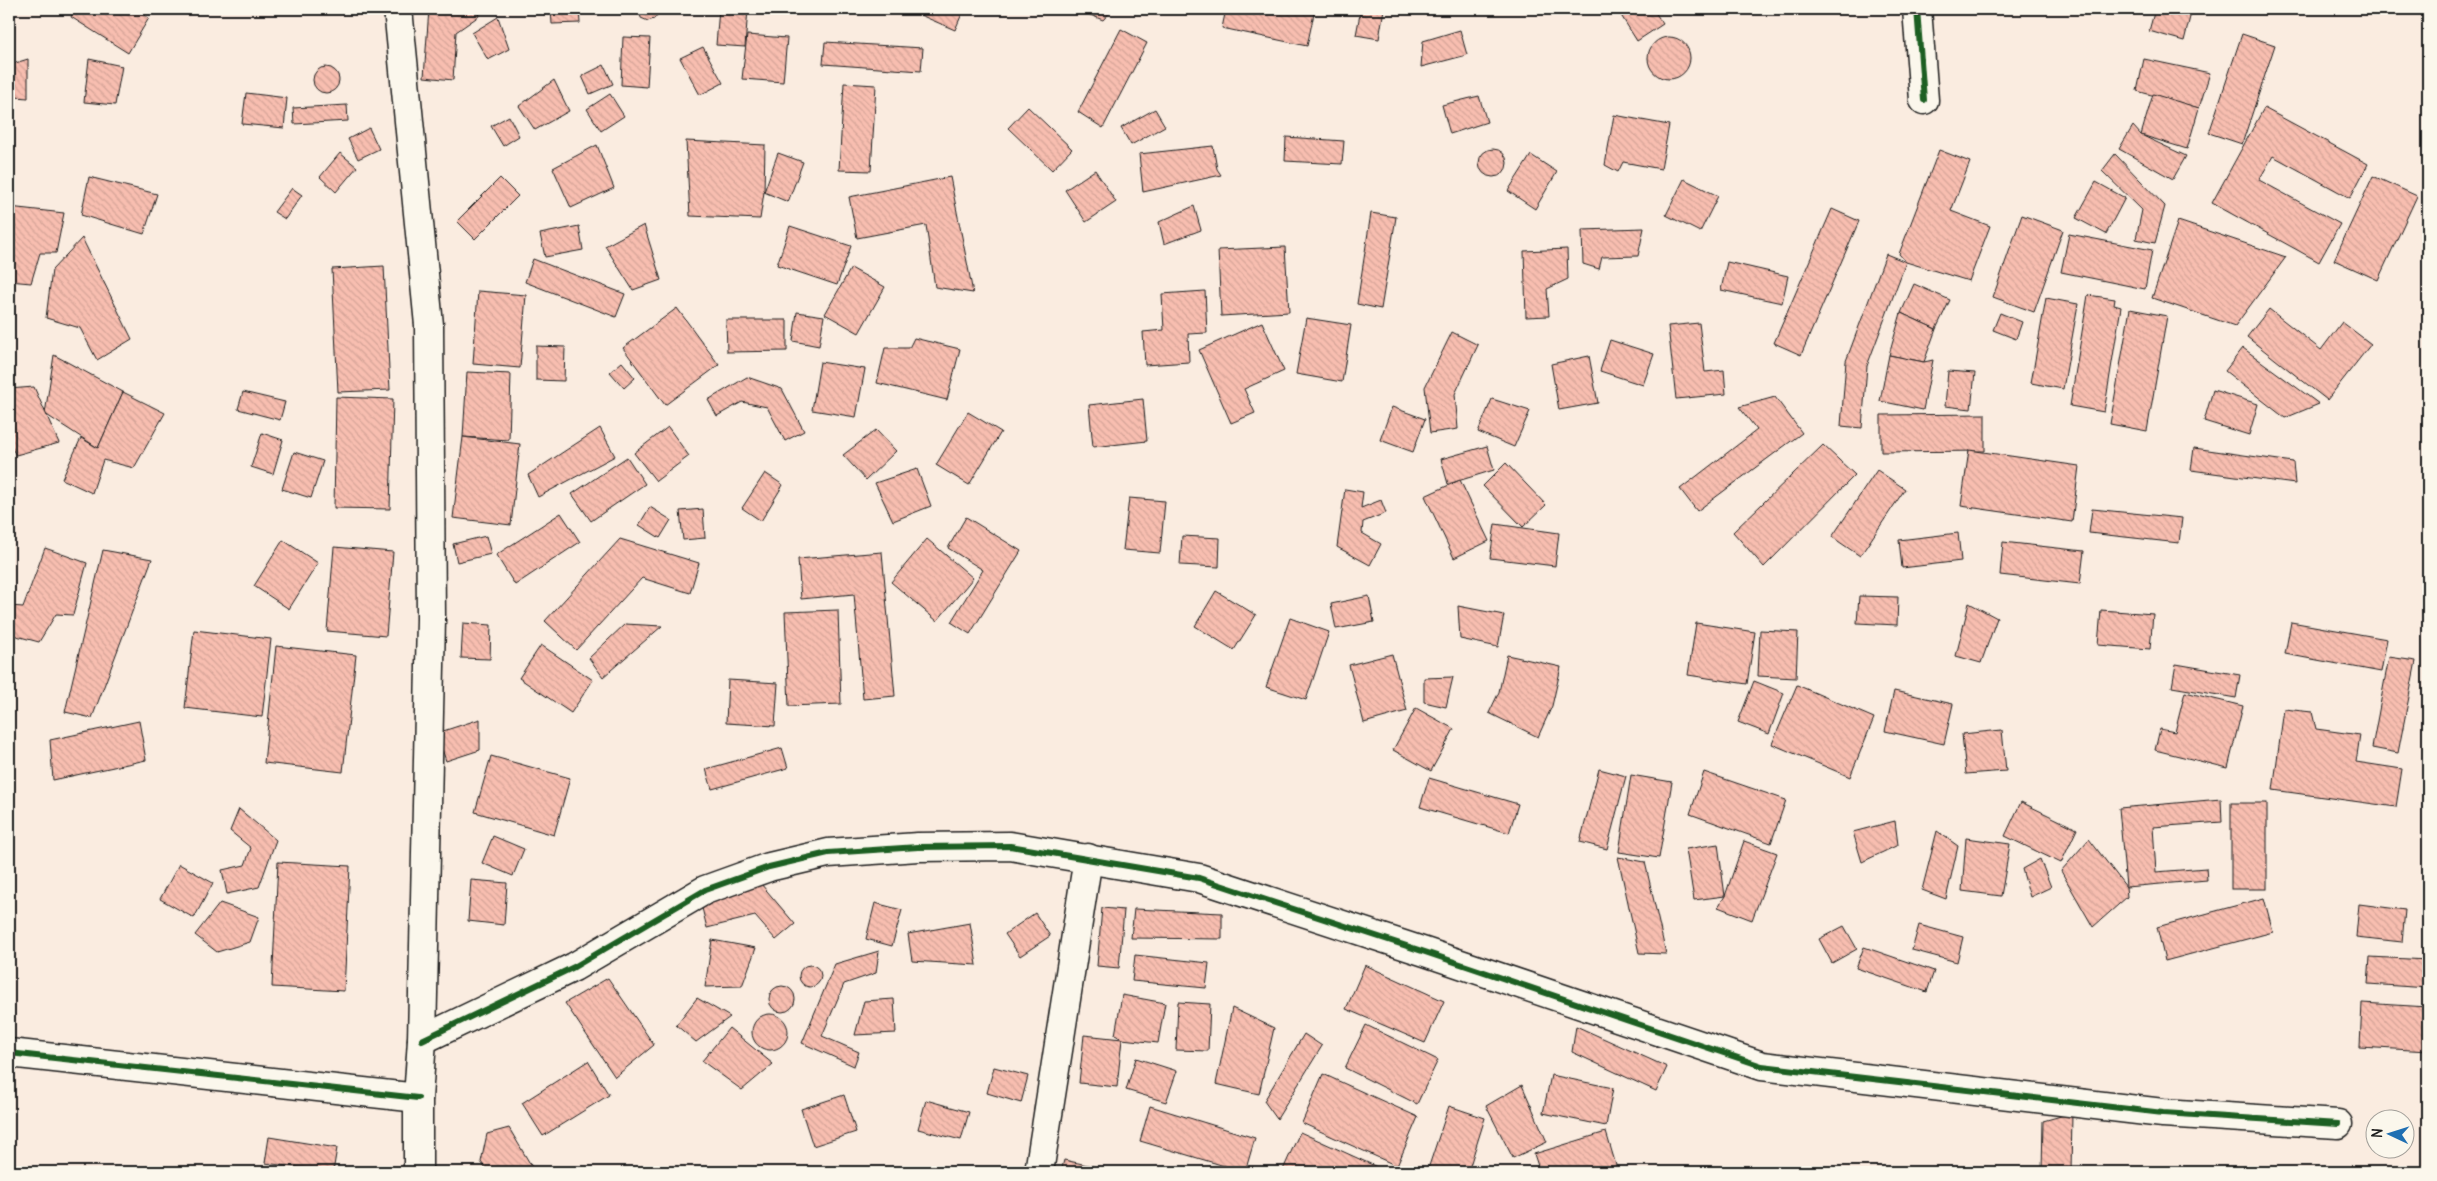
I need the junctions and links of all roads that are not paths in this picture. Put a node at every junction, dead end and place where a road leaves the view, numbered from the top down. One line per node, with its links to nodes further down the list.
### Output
1 (398, 9): 5 (street)
2 (1917, 9): 3 (street)
3 (1924, 100)
4 (1088, 858): 5 (street); 8 (street); 10 (street)
5 (422, 1040): 7 (street)
6 (9, 1053): 7 (street)
7 (418, 1098): 9 (street)
8 (2338, 1124)
9 (418, 1172)
10 (1039, 1172)

